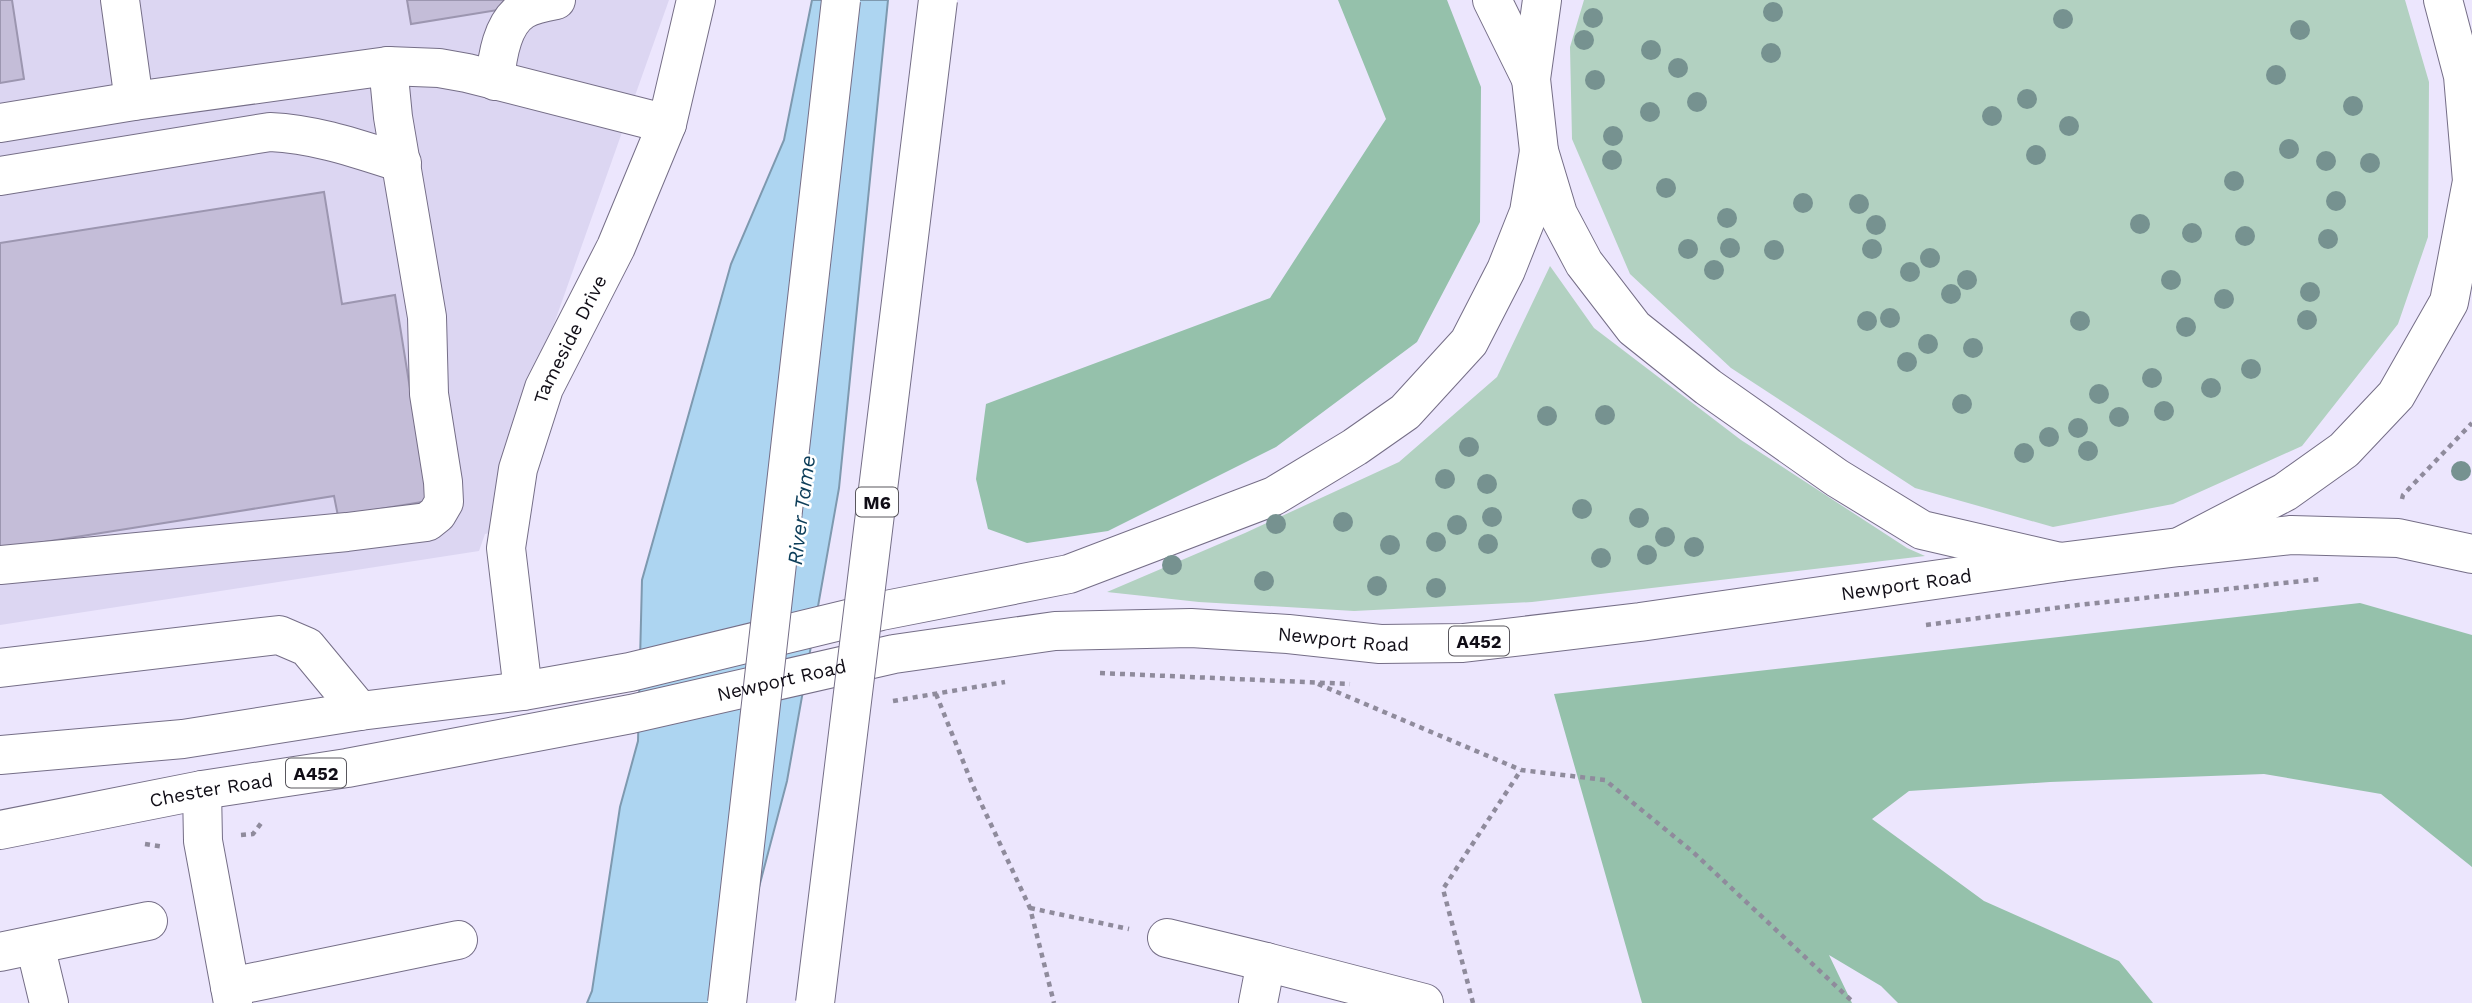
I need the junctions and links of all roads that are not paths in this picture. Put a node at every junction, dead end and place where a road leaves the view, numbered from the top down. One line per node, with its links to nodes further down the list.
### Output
1 (120, 0): 14 (main road)
2 (556, 0): 13 (main road)
3 (696, 0): 16 (main road, Tameside Drive)
4 (841, 0): 38 (main road, bridge)
5 (938, 0): 39 (main road, M6, bridge)
6 (1492, 0): 12 (main road)
7 (1542, 0): 12 (main road)
8 (2442, 0): 20 (main road)
9 (2452, 0): 10 (main road)
10 (2472, 30)
11 (388, 66): 13 (main road); 14 (main road); 18 (main road)
12 (1531, 79): 17 (main road)
13 (495, 81): 16 (main road)
14 (134, 101): 15 (main road)
15 (0, 124)
16 (667, 124): 25 (main road, Tameside Drive)
17 (1539, 151): 22 (main road); 25 (main road, bridge)
18 (402, 163): 19 (main road); 23 (main road)
19 (0, 176)
20 (2179, 547): 21 (main road); 22 (main road, Newport Road)
21 (2472, 554)
22 (2060, 562): 27 (main road, Newport Road / A452, bridge)
23 (0, 565)
24 (0, 668): 26 (main road)
25 (523, 691): 26 (main road)
26 (360, 710): 28 (main road)
27 (631, 714): 29 (main road, Chester Road / A452)
28 (0, 755)
29 (202, 790): 30 (main road, Chester Road / A452); 36 (main road)
30 (0, 831)
31 (148, 921): 34 (main road)
32 (1167, 938): 35 (main road)
33 (458, 940): 36 (main road)
34 (17, 948): 37 (main road)
35 (1266, 962): 40 (main road); 41 (main road)
36 (231, 995)
37 (49, 1003)
38 (727, 1003)
39 (815, 1003)
40 (1258, 1003)
41 (1423, 1003)

